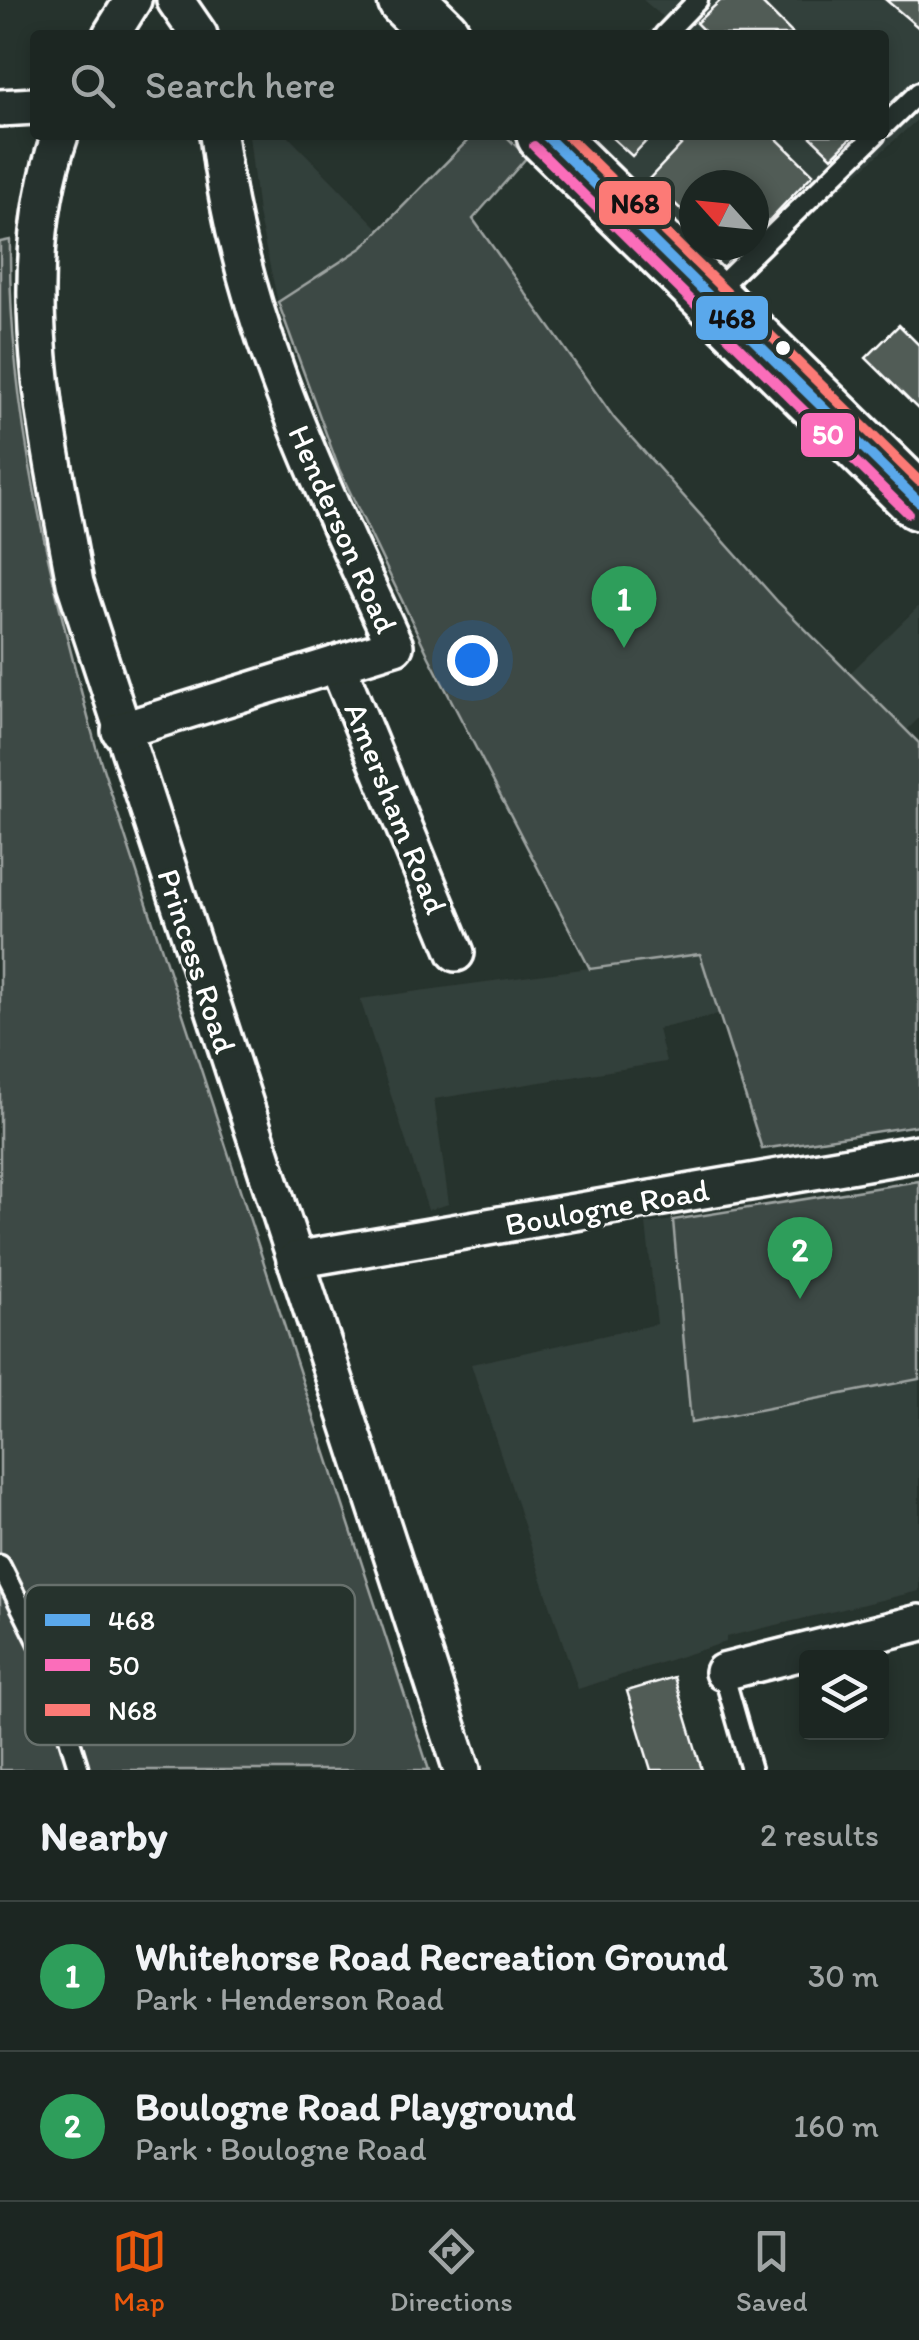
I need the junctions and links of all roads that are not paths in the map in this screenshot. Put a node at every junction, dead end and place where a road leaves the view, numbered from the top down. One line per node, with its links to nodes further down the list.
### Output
1 (134, 0): 5 (street)
2 (175, 0): 6 (street)
3 (406, 0): 7 (main road)
4 (698, 0): 8 (lane)
5 (114, 30)
6 (196, 30)
7 (437, 30)
8 (669, 30)
9 (919, 92): 12 (lane)
10 (30, 106): 11 (street)
11 (0, 108)
12 (889, 121)
13 (59, 140): 20 (street, Princess Road)
14 (219, 140): 19 (street, Henderson Road)
15 (558, 140): 17 (main road)
16 (870, 140): 17 (lane)
17 (710, 297): 18 (main road)
18 (919, 502)
19 (337, 664): 20 (street, Henderson Road); 21 (street, Amersham Road)
20 (120, 731): 23 (street, Princess Road)
21 (456, 953)
22 (919, 1154): 23 (street, Boulogne Road)
23 (296, 1260): 30 (street, Princess Road)
24 (0, 1565): 25 (lane)
25 (25, 1615)
26 (919, 1623): 27 (street)
27 (723, 1672): 31 (lane)
28 (71, 1745): 29 (lane)
29 (79, 1770)
30 (462, 1770)
31 (751, 1770)

